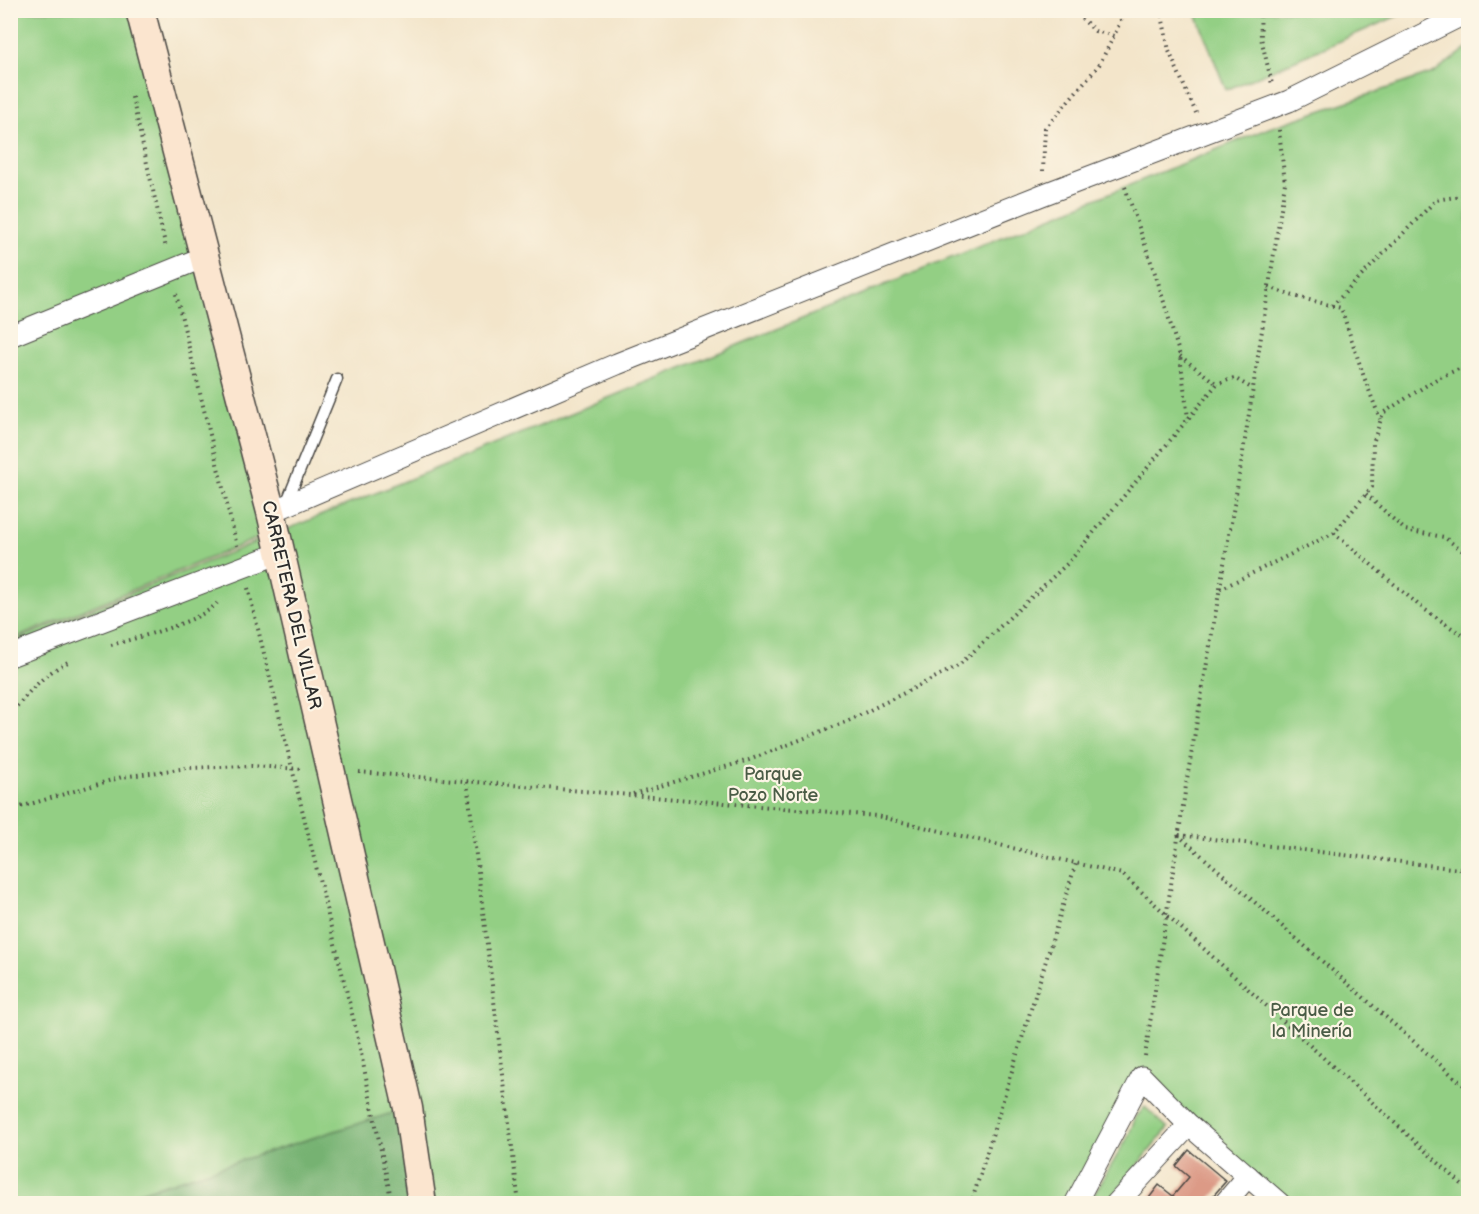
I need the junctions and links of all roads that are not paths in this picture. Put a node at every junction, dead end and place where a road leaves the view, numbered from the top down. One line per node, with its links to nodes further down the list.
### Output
1 (140, 10): 3 (street, CARRETERA DEL VILLAR)
2 (1468, 12): 6 (street)
3 (204, 257): 4 (street); 6 (street, CARRETERA DEL VILLAR)
4 (10, 336)
5 (337, 379): 6 (lane)
6 (278, 509): 7 (street, CARRETERA DEL VILLAR)
7 (280, 553): 8 (street); 11 (street, CARRETERA DEL VILLAR)
8 (10, 656)
9 (1189, 1125): 10 (street); 12 (street); 13 (street)
10 (1248, 1176): 14 (street); 15 (street)
11 (423, 1203)
12 (1075, 1203)
13 (1116, 1203)
14 (1224, 1203)
15 (1280, 1203)

